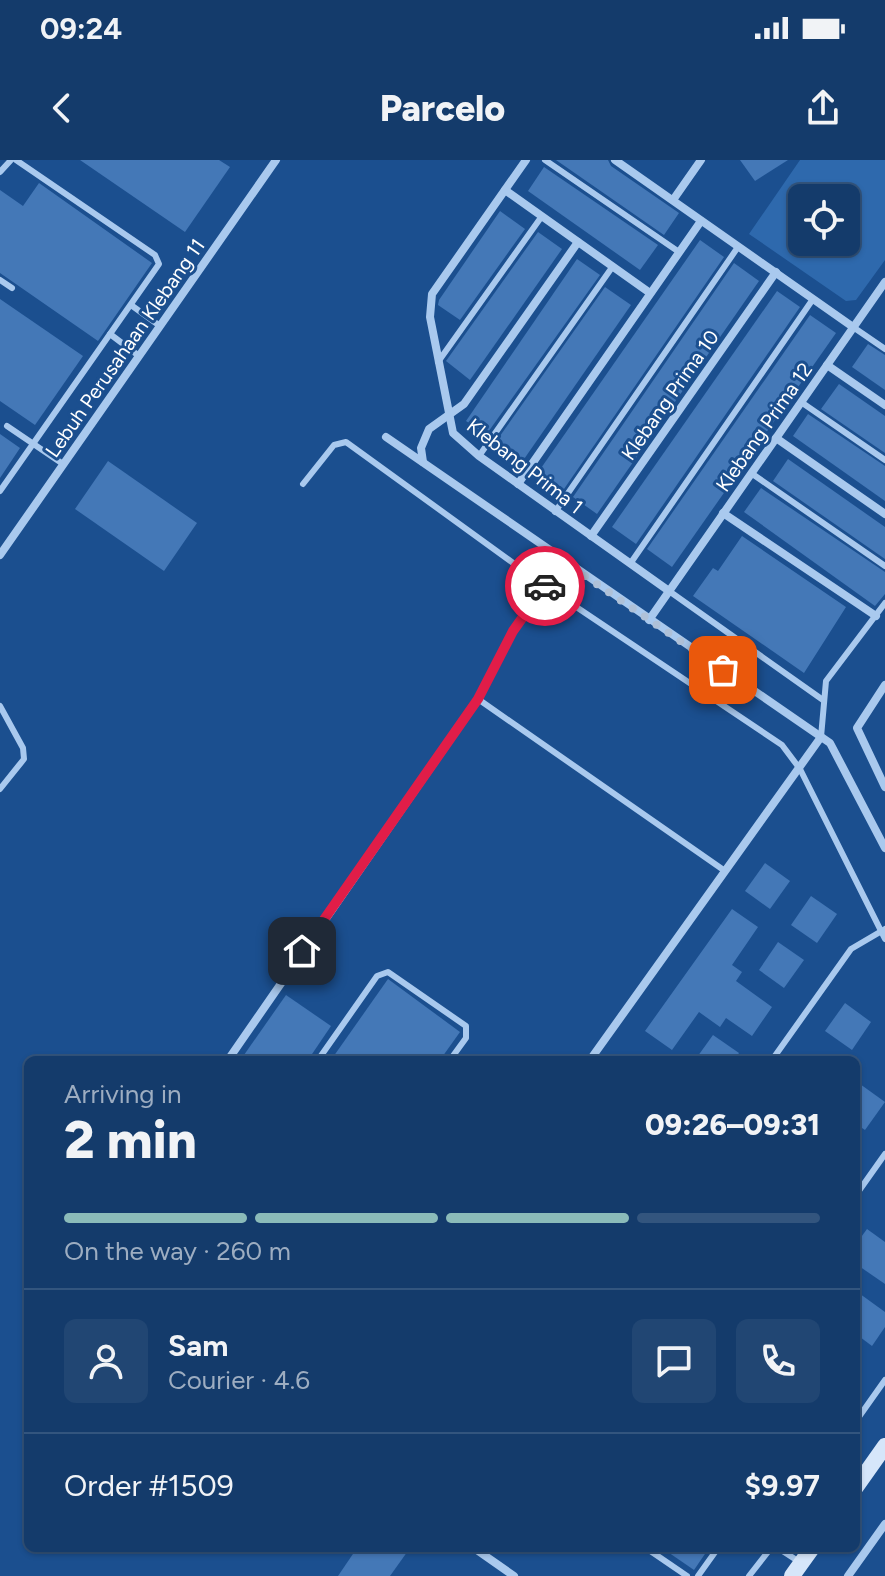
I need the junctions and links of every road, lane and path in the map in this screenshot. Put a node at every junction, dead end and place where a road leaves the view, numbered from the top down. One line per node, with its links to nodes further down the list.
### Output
1 (14, 160): 7 (lane); 22 (lane)
2 (276, 160): 23 (street, Lebuh Perusahaan Klebang 11)
3 (526, 160): 8 (street, Klebang Prima 1)
4 (545, 160): 14 (lane)
5 (615, 160): 9 (street)
6 (701, 160): 9 (street)
7 (0, 172)
8 (505, 190): 10 (street); 28 (street, Klebang Prima 1)
9 (673, 200): 11 (street)
10 (542, 216): 12 (street); 28 (lane)
11 (701, 221): 13 (street); 14 (street)
12 (578, 242): 15 (street); 32 (street)
13 (738, 247): 16 (street); 45 (lane)
14 (679, 252): 20 (street)
15 (613, 266): 20 (street); 37 (lane)
16 (776, 272): 21 (street); 48 (street, Klebang Prima 10)
17 (0, 280): 19 (lane)
18 (883, 287): 24 (street, Klebang Prima 12)
19 (12, 288)
20 (650, 293): 43 (street)
21 (813, 299): 24 (street); 51 (lane)
22 (131, 305): 23 (lane); 25 (lane)
23 (160, 326): 27 (street, Lebuh Perusahaan Klebang 11)
24 (853, 327): 26 (lane); 29 (street, Klebang Prima 12)
25 (110, 334): 27 (lane); 36 (lane)
26 (885, 349)
27 (139, 356): 40 (street, Lebuh Perusahaan Klebang 11)
28 (438, 362): 32 (street, Klebang Prima 1)
29 (827, 365): 30 (street, Klebang Prima 12); 31 (street)
30 (801, 402): 35 (street, Klebang Prima 12); 38 (lane)
31 (885, 405)
32 (447, 415): 37 (street, Klebang Prima 1); 39 (street)
33 (7, 426): 36 (lane)
34 (386, 437): 39 (street)
35 (776, 438): 41 (street, Klebang Prima 12); 47 (street)
36 (33, 444): 40 (lane); 44 (lane)
37 (479, 456): 43 (street, Klebang Prima 1)
38 (885, 460)
39 (423, 462): 50 (street)
40 (63, 464): 49 (street, Lebuh Perusahaan Klebang 11)
41 (751, 473): 46 (street, Klebang Prima 12); 52 (lane)
42 (303, 484): 53 (lane)
43 (518, 484): 45 (street, Klebang Prima 1)
44 (0, 491)
45 (555, 512): 48 (street, Klebang Prima 1)
46 (723, 513): 54 (street, Klebang Prima 12); 56 (street)
47 (885, 514)
48 (591, 536): 51 (street, Klebang Prima 1)
49 (0, 555)
50 (563, 561): 53 (street); 57 (street)
51 (630, 564): 54 (street, Klebang Prima 1)
52 (885, 566)
53 (545, 586): 59 (street); 63 (lane)
54 (669, 591): 57 (street, Klebang Prima 12); 60 (lane)
55 (885, 603): 56 (lane)
56 (876, 616): 60 (lane)
57 (649, 620): 62 (street)
58 (885, 685): 64 (street)
59 (478, 699): 68 (lane); 71 (street)
60 (823, 700): 62 (lane)
61 (0, 706): 65 (lane)
62 (821, 737): 63 (street); 66 (street)
63 (800, 769): 68 (street); 69 (lane)
64 (885, 787)
65 (0, 789)
66 (881, 830): 67 (street)
67 (885, 848)
68 (725, 871): 74 (street)
69 (883, 930): 70 (lane); 75 (lane)
70 (885, 939)
71 (231, 1056)
72 (321, 1056): 73 (lane)
73 (453, 1056)
74 (593, 1056)
75 (775, 1056)
76 (885, 1154): 77 (lane)
77 (860, 1189)
78 (885, 1380): 79 (lane)
79 (860, 1415)
80 (885, 1446): 81 (street)
81 (860, 1479)
82 (885, 1524): 94 (street)
83 (480, 1552): 90 (street)
84 (652, 1552): 91 (lane)
85 (715, 1552): 92 (lane)
86 (768, 1552): 93 (lane)
87 (781, 1552): 89 (lane)
88 (809, 1552): 89 (street)
89 (797, 1570)
90 (514, 1576)
91 (687, 1576)
92 (698, 1576)
93 (749, 1576)
94 (848, 1576)

